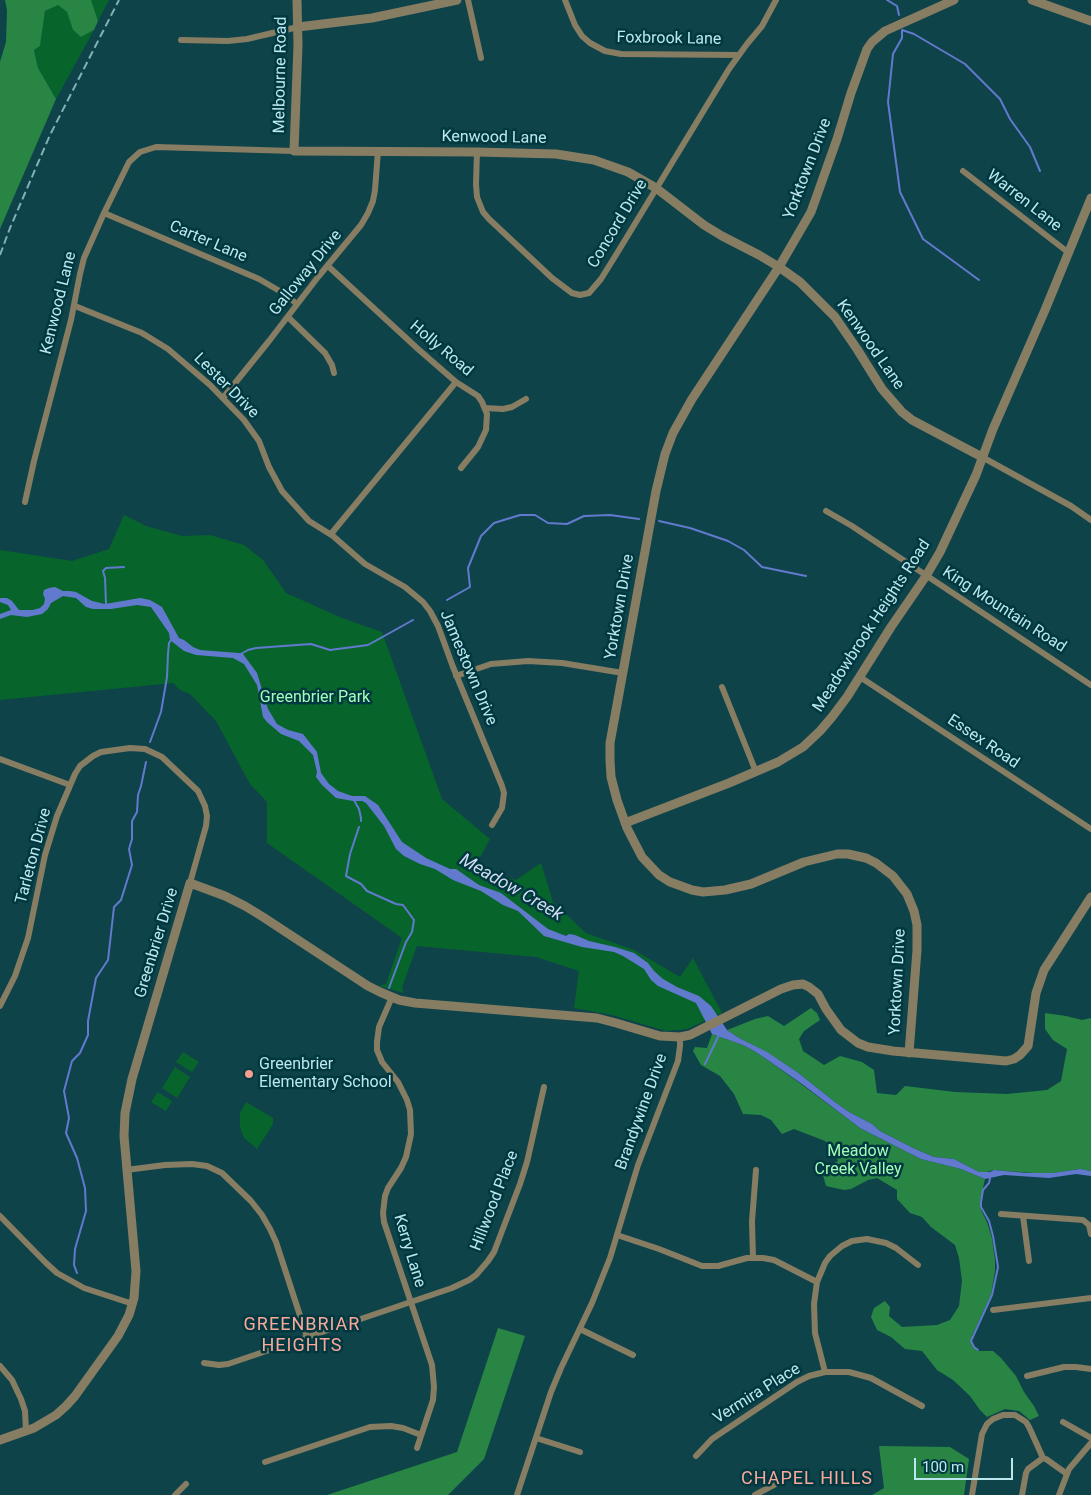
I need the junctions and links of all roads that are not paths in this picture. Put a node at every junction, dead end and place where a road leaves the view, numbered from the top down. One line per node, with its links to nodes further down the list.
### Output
1 (297, 0): 9 (street, Melbourne Road)
2 (457, 0): 9 (street)
3 (468, 0): 12 (street)
4 (566, 0): 11 (street, Foxbrook Lane)
5 (776, 0): 11 (street, Concord Drive)
6 (954, 0): 22 (street, Yorktown Drive)
7 (1032, 0): 8 (street)
8 (1091, 21)
9 (298, 27): 10 (street); 13 (street, Melbourne Road)
10 (181, 40)
11 (739, 55): 17 (street, Concord Drive)
12 (481, 58)
13 (294, 150): 14 (street, Kenwood Lane); 19 (street, Kenwood Lane)
14 (378, 151): 15 (street, Kenwood Lane); 21 (street, Galloway Drive)
15 (477, 152): 17 (street, Kenwood Lane); 17 (street, Concord Drive)
16 (963, 171): 20 (street, Warren Lane)
17 (656, 188): 22 (street, Kenwood Lane)
18 (1091, 198): 20 (street, Meadowbrook Heights Road)
19 (104, 213): 23 (street, Carter Lane); 24 (street, Kenwood Lane)
20 (1069, 253): 31 (street, Meadowbrook Heights Road)
21 (328, 266): 23 (street, Galloway Drive); 27 (street, Holly Road)
22 (779, 266): 31 (street, Kenwood Lane); 38 (street, Yorktown Drive)
23 (297, 304): 25 (street, Galloway Drive)
24 (74, 306): 28 (street, Lester Drive); 33 (street, Kenwood Lane)
25 (288, 317): 26 (street); 28 (street, Galloway Drive)
26 (334, 373)
27 (456, 382): 30 (street, Holly Road); 36 (street)
28 (223, 398): 36 (street, Lester Drive)
29 (526, 399): 30 (street)
30 (486, 408): 32 (street)
31 (982, 457): 35 (street, Kenwood Lane); 37 (street, Meadowbrook Heights Road)
32 (461, 468)
33 (25, 502)
34 (826, 510): 37 (street, King Mountain Road)
35 (1091, 520)
36 (331, 534): 39 (street, Jamestown Drive)
37 (926, 576): 40 (street, Meadowbrook Heights Road); 41 (street, King Mountain Road)
38 (623, 673): 39 (street); 46 (street, Yorktown Drive)
39 (456, 676): 47 (street, Jamestown Drive)
40 (860, 677): 44 (street, Meadowbrook Heights Road); 48 (street, Essex Road)
41 (1091, 685)
42 (722, 687): 44 (street)
43 (0, 759): 45 (street)
44 (756, 772): 46 (street, Meadowbrook Heights Road)
45 (70, 785): 49 (street, Tarleton Drive); 52 (street, Tarleton Drive)
46 (625, 823): 54 (street, Yorktown Drive)
47 (492, 825)
48 (1091, 829)
49 (190, 883): 51 (street, Greenbrier Drive); 56 (street, Greenbrier Drive)
50 (1091, 897): 54 (street, Brandywine Drive)
51 (392, 997): 53 (street, Greenbrier Drive); 68 (street, Kerry Lane)
52 (0, 1006)
53 (680, 1037): 54 (street, Brandywine Drive); 62 (street, Brandywine Drive)
54 (908, 1052)
55 (544, 1087): 68 (street, Hillwood Place)
56 (126, 1170): 69 (street, Greenbrier Drive); 72 (street)
57 (756, 1170): 63 (street)
58 (1001, 1214): 60 (street)
59 (0, 1216): 69 (street)
60 (1023, 1216): 61 (street); 64 (street)
61 (1091, 1234)
62 (617, 1235): 63 (street); 71 (street, Brandywine Drive)
63 (753, 1258): 66 (street)
64 (1029, 1261)
65 (918, 1265): 66 (street)
66 (817, 1282): 77 (street)
67 (1091, 1298): 70 (street)
68 (410, 1301): 72 (street, Hillwood Place); 82 (street, Kerry Lane)
69 (133, 1304): 81 (street, Greenbrier Drive)
70 (993, 1310)
71 (580, 1329): 73 (street); 83 (street, Brandywine Drive)
72 (307, 1337): 74 (street, Hillwood Place)
73 (633, 1355)
74 (204, 1364)
75 (0, 1366): 81 (street)
76 (1091, 1370): 78 (street)
77 (825, 1372): 79 (street, Vermira Place); 89 (street, Vermira Place)
78 (1027, 1376)
79 (922, 1406)
80 (1064, 1422): 84 (street)
81 (26, 1431): 85 (street, Greenbrier Drive)
82 (421, 1435): 87 (street, Kerry Lane); 91 (street)
83 (536, 1438): 88 (street); 96 (street, Brandywine Drive)
84 (1091, 1438)
85 (0, 1440)
86 (1091, 1443): 93 (street)
87 (417, 1448)
88 (580, 1452)
89 (696, 1456)
90 (1043, 1458): 93 (street); 98 (street); 99 (street)
91 (265, 1462)
92 (798, 1472): 97 (street)
93 (1067, 1474): 100 (street)
94 (186, 1484): 95 (street)
95 (175, 1495)
96 (517, 1495)
97 (755, 1495)
98 (972, 1495)
99 (1022, 1495)
100 (1059, 1495)

